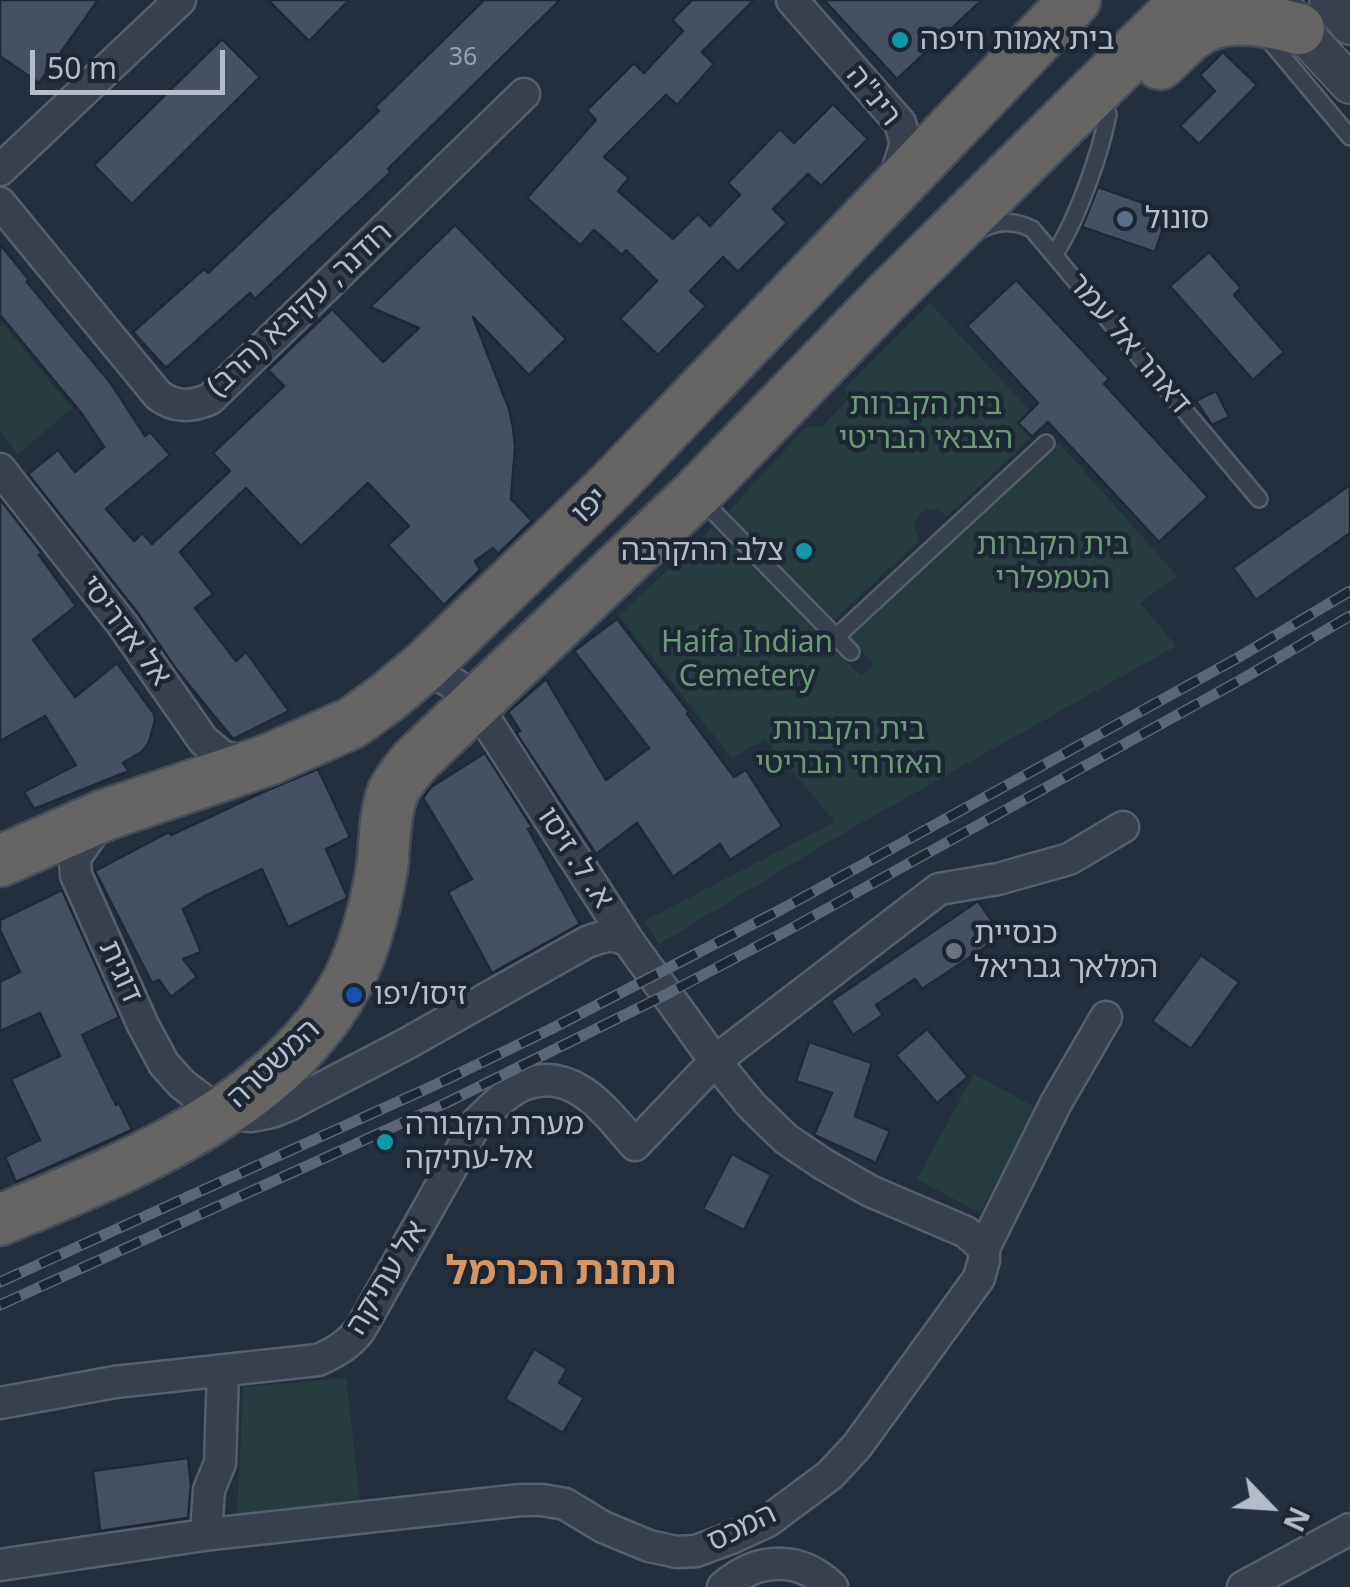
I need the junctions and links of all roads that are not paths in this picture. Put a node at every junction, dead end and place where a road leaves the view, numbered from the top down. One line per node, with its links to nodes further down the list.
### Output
1 (180, 0): 14 (street)
2 (792, 0): 16 (street, רינ"ה)
3 (1051, 0): 11 (highway)
4 (1075, 0): 11 (highway, יפו)
5 (1141, 0): 22 (highway)
6 (1188, 0): 19 (highway)
7 (1285, 10): 8 (street); 9 (street); 12 (highway); 13 (lane)
8 (1350, 25)
9 (1350, 84)
10 (524, 94): 15 (street, רודנר, עקיבא (הרב))
11 (984, 94): 16 (highway, יפו)
12 (1108, 114): 17 (highway); 18 (lane)
13 (1350, 137)
14 (0, 170)
15 (0, 203)
16 (880, 204): 26 (highway, יפו)
17 (984, 228): 18 (lane, דאהר אל עמר); 19 (highway)
18 (1054, 254): 23 (lane, דאהר אל עמר)
19 (886, 297): 22 (highway)
20 (1046, 443): 24 (lane)
21 (0, 468): 29 (street, אל אדריסי)
22 (696, 494): 24 (lane); 27 (highway)
23 (1259, 499)
24 (836, 637): 25 (lane)
25 (851, 652)
26 (424, 668): 27 (street, א. ל. זיסו); 28 (highway, יפו)
27 (474, 702): 30 (highway); 34 (street, א. ל. זיסו)
28 (352, 723): 29 (highway, יפו); 30 (highway)
29 (268, 760): 31 (highway, יפו)
30 (399, 782): 39 (highway, המשטרה)
31 (105, 815): 33 (highway, יפו); 39 (street, דוגית)
32 (1123, 827): 38 (street)
33 (0, 861)
34 (602, 900): 35 (street); 36 (street, א. ל. זיסו)
35 (587, 942): 36 (street); 39 (street)
36 (629, 942): 38 (street, א. ל. זיסו)
37 (1106, 1017): 41 (street, המכס)
38 (714, 1062): 41 (street, א. ל. זיסו); 42 (street, אל עתיקה)
39 (220, 1113): 40 (highway, המשטרה)
40 (0, 1220)
41 (984, 1248): 45 (street, המכס)
42 (223, 1371): 43 (street, אל עתיקה); 45 (street)
43 (0, 1403)
44 (1350, 1529): 49 (street)
45 (211, 1534): 46 (street, המכס)
46 (0, 1565)
47 (726, 1583): 48 (street)
48 (832, 1585)
49 (1242, 1587)

